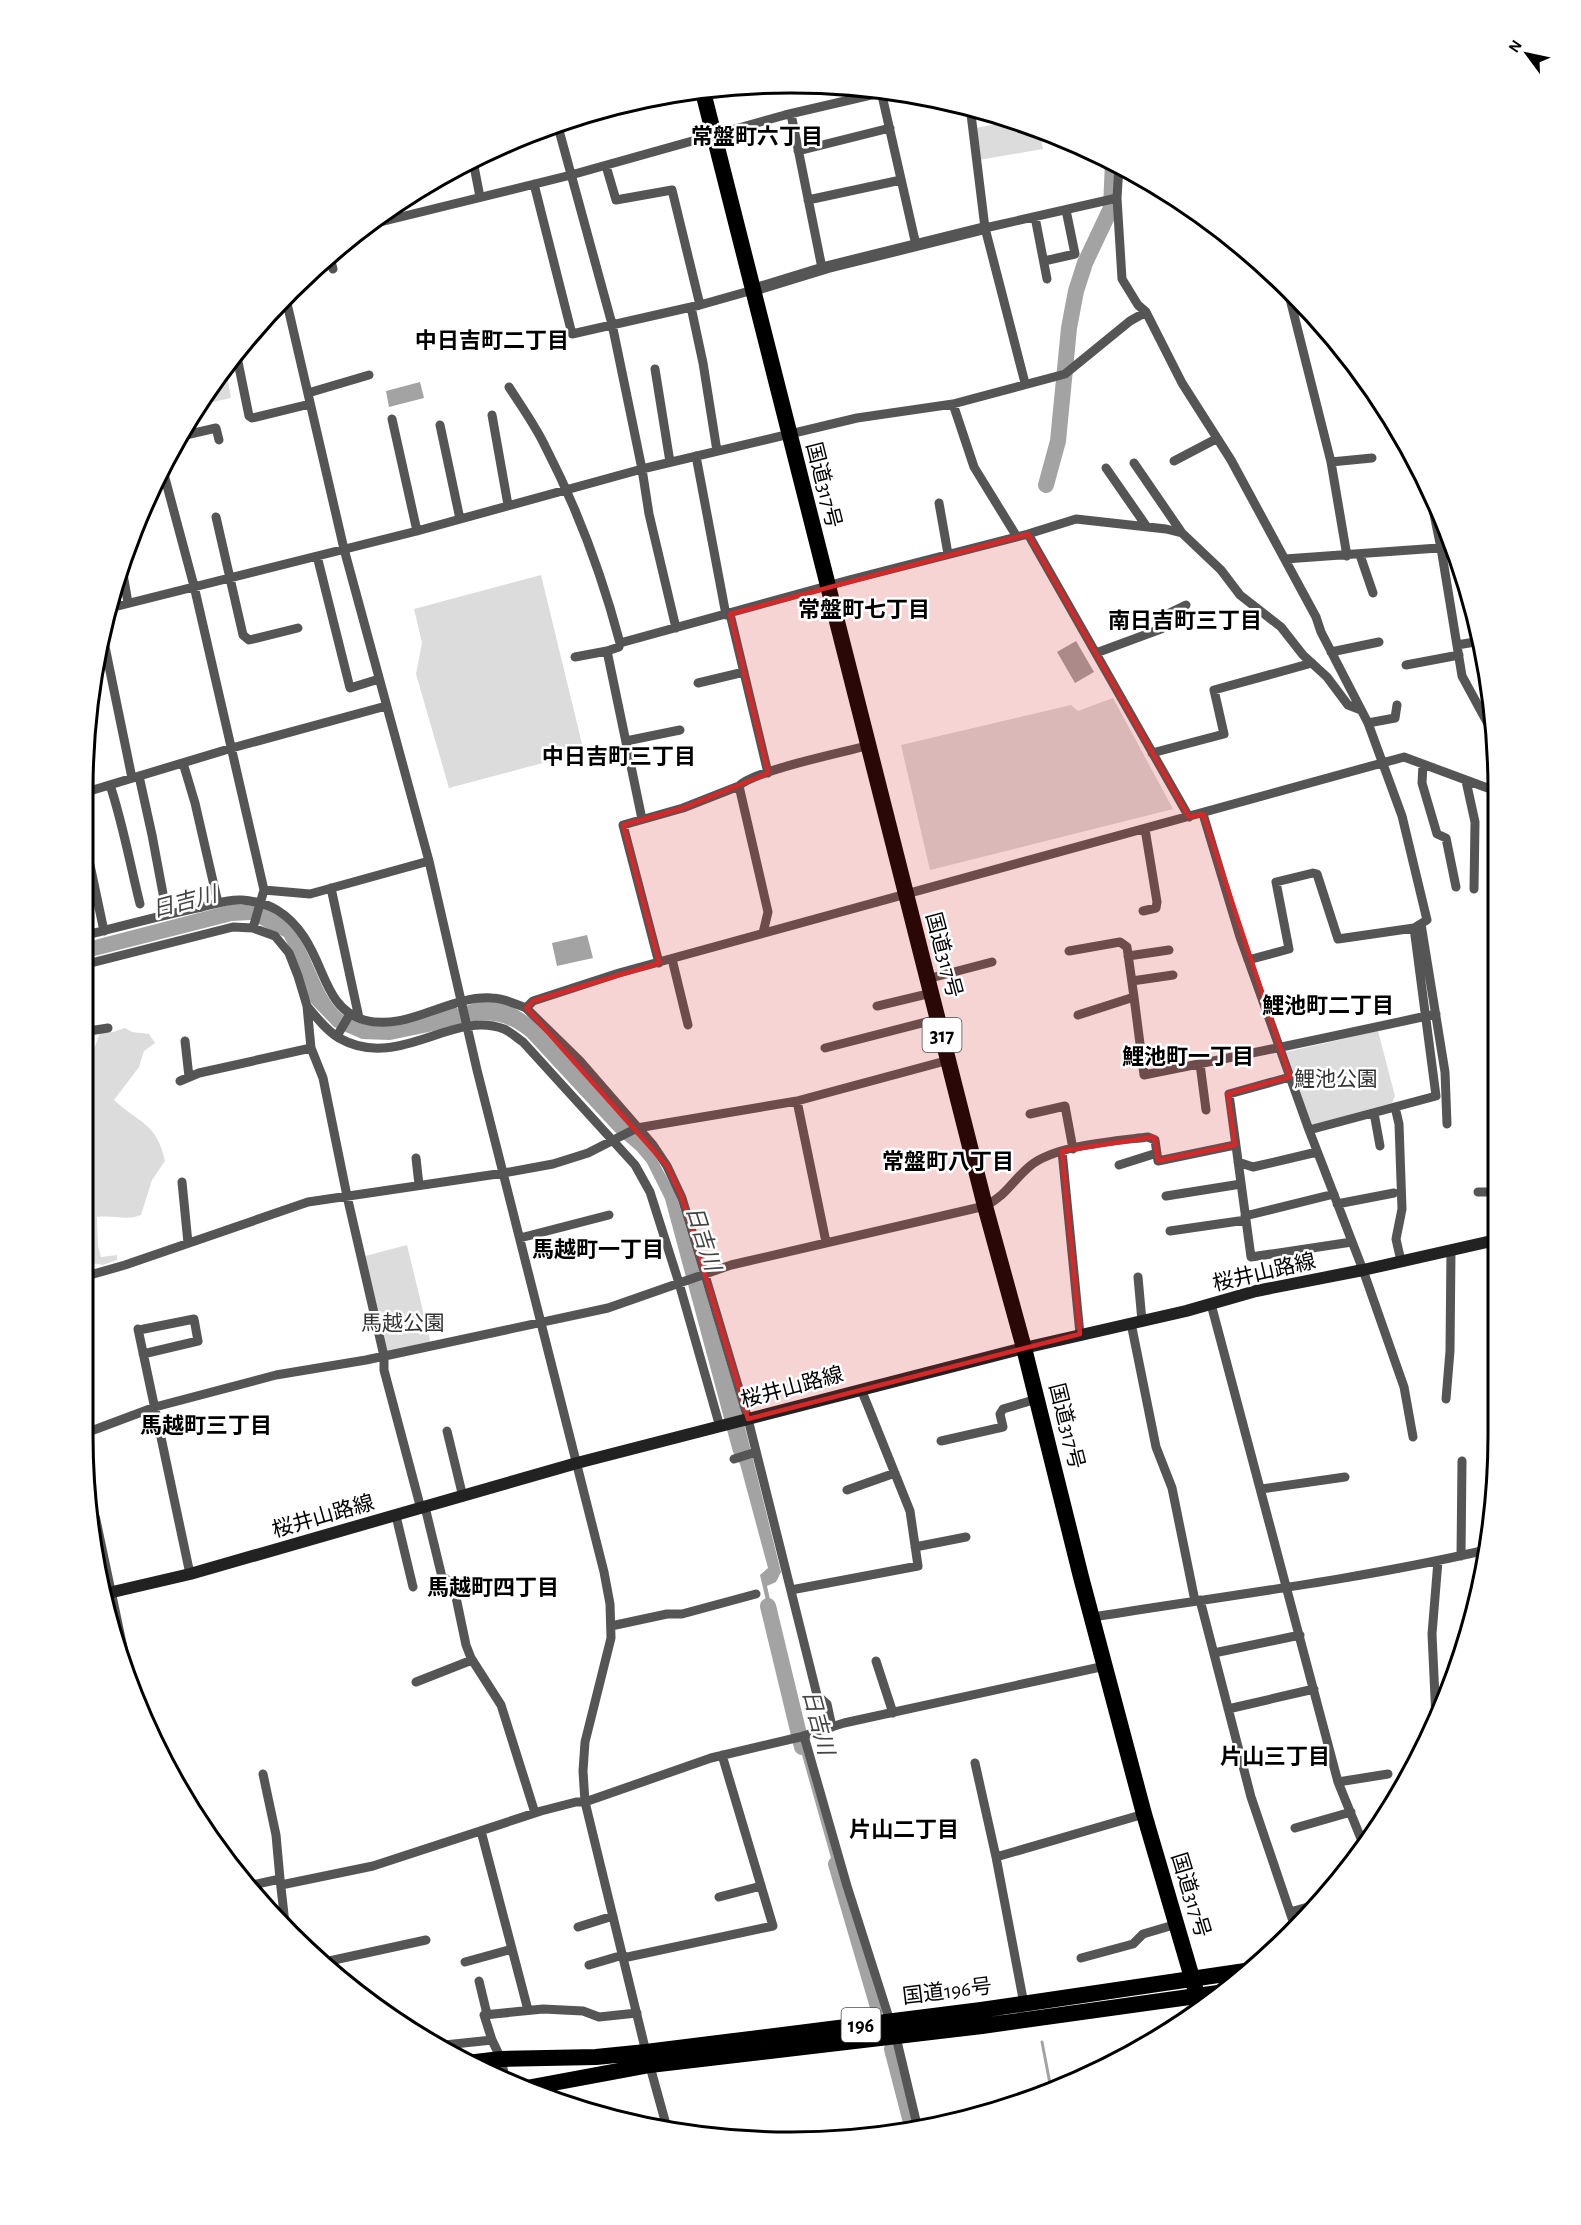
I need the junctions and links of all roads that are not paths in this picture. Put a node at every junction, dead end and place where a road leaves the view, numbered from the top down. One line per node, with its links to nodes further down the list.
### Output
1 (862, 97): 4 (street)
2 (704, 98): 8 (highway, 国道317号 / 317)
3 (884, 99): 6 (street)
4 (790, 114): 8 (street); 9 (street)
5 (971, 117): 22 (street)
6 (890, 128): 9 (street); 14 (street)
7 (560, 132): 13 (street)
8 (713, 137): 10 (street); 29 (highway, 国道317号 / 317)
9 (798, 151): 18 (street)
10 (606, 166): 13 (street); 31 (street)
11 (475, 169): 16 (street)
12 (1118, 175): 17 (street)
13 (571, 176): 15 (street); 34 (street)
14 (901, 180): 18 (street); 23 (street)
15 (534, 184): 16 (street); 34 (street)
16 (480, 197): 21 (street)
17 (1117, 198): 19 (street); 33 (street)
18 (808, 200): 26 (street)
19 (1066, 210): 20 (street); 24 (street)
20 (1035, 217): 22 (street); 24 (street)
21 (391, 219)
22 (985, 228): 23 (street); 38 (street)
23 (916, 245): 26 (street)
24 (1044, 261): 28 (street)
25 (332, 265): 27 (street)
26 (822, 268): 29 (street)
27 (333, 269)
28 (1047, 279)
29 (753, 290): 31 (street); 47 (highway, 国道317号 / 317)
30 (1292, 305): 55 (street)
31 (696, 306): 34 (street); 50 (street)
32 (288, 307): 40 (street)
33 (1146, 312): 38 (street); 48 (street)
34 (612, 324): 58 (street)
35 (238, 364): 41 (street)
36 (655, 369): 54 (street)
37 (369, 375): 40 (street)
38 (1025, 383): 42 (street)
39 (509, 387): 60 (street)
40 (308, 393): 41 (street)
41 (310, 404): 71 (street)
42 (953, 404): 47 (street); 69 (street)
43 (492, 415): 62 (street)
44 (392, 418): 66 (street)
45 (440, 425): 64 (street)
46 (191, 434): 49 (street)
47 (788, 434): 50 (street); 81 (highway, 国道317号 / 317)
48 (1216, 439): 53 (street); 76 (street)
49 (219, 440)
50 (717, 451): 51 (street)
51 (696, 456): 54 (street); 86 (street)
52 (1372, 458): 55 (street)
53 (1174, 461)
54 (670, 462): 58 (street)
55 (1331, 462): 75 (street)
56 (1134, 463): 67 (street)
57 (1107, 468): 65 (street)
58 (642, 469): 60 (street); 88 (street)
59 (166, 481): 80 (street)
60 (566, 489): 62 (street); 91 (street)
61 (939, 503): 72 (street)
62 (508, 505): 64 (street)
63 (216, 517): 78 (street)
64 (460, 519): 66 (street)
65 (1147, 527): 67 (street); 68 (street)
66 (417, 531): 71 (street)
67 (1182, 533): 99 (street)
68 (1028, 534): 69 (street); 96 (street)
69 (1017, 537): 72 (street)
70 (1444, 547): 73 (street)
71 (344, 549): 74 (street); 102 (street)
72 (948, 554): 81 (street)
73 (1360, 555): 75 (street); 82 (street)
74 (317, 556): 78 (street); 102 (street)
75 (1347, 556): 76 (street)
76 (1285, 559): 95 (street)
77 (1448, 559): 92 (street)
78 (230, 578): 80 (street); 87 (street)
79 (125, 584): 83 (street)
80 (194, 586): 83 (street); 112 (street)
81 (827, 587): 86 (street); 111 (highway, 国道317号 / 317)
82 (1372, 593)
83 (128, 603): 85 (street)
84 (1186, 605): 96 (street)
85 (118, 606)
86 (728, 615): 88 (street); 101 (street)
87 (298, 628)
88 (676, 628): 91 (street)
89 (1379, 642): 95 (street)
90 (1472, 642): 92 (street)
91 (620, 643): 93 (street)
92 (1457, 645): 97 (street)
93 (607, 651): 98 (street); 110 (street)
94 (107, 652): 118 (street)
95 (1331, 652): 106 (street)
96 (1096, 653): 113 (street)
97 (1459, 655): 100 (street); 107 (street)
98 (575, 657)
99 (1312, 663): 106 (street); 113 (street)
100 (1406, 665)
101 (744, 672): 103 (street); 117 (street)
102 (379, 679): 105 (street)
103 (698, 683)
104 (1397, 705): 108 (street)
105 (386, 706): 112 (street); 128 (street)
106 (1361, 710): 108 (street)
107 (1484, 716)
108 (1368, 723): 115 (street)
109 (680, 730): 110 (street)
110 (626, 741): 126 (street)
111 (867, 746): 117 (street); 134 (highway, 国道317号 / 317)
112 (232, 748): 114 (street); 133 (street)
113 (1152, 753): 125 (street)
114 (183, 763): 118 (street); 135 (street)
115 (1382, 763): 116 (street); 124 (street); 140 (street)
116 (1423, 764): 119 (street); 130 (street)
117 (768, 773): 121 (street)
118 (135, 777): 120 (street); 139 (street)
119 (1466, 781): 122 (street); 132 (street)
120 (110, 785): 123 (street); 136 (street)
121 (739, 786): 126 (street); 143 (street)
122 (1488, 788)
123 (93, 790)
124 (1203, 814): 125 (street); 149 (street)
125 (1189, 817): 127 (street)
126 (642, 819): 152 (street)
127 (1145, 829): 134 (street); 138 (street)
128 (429, 861): 131 (street); 157 (street)
129 (93, 882): 142 (street)
130 (1455, 887)
131 (330, 888): 133 (street); 163 (street)
132 (1474, 889)
133 (264, 890): 137 (street)
134 (904, 893): 143 (street); 155 (highway, 国道317号 / 317)
135 (218, 903): 137 (street); 139 (street)
136 (140, 904)
137 (259, 904): 141 (street); 163 (street)
138 (1143, 911)
139 (166, 915): 142 (street)
140 (1417, 926): 149 (street); 162 (street)
141 (253, 928): 150 (street); 158 (street)
142 (104, 931): 144 (street)
143 (763, 933): 148 (street)
144 (93, 934)
145 (1169, 950): 147 (street)
146 (1069, 951): 147 (street)
147 (1128, 956): 154 (street)
148 (672, 959): 152 (street); 165 (street)
149 (1248, 960): 171 (street)
150 (93, 962)
151 (992, 962): 155 (street)
152 (659, 963): 160 (street)
153 (1173, 975): 154 (street)
154 (1132, 981): 156 (street)
155 (929, 986): 159 (street); 164 (highway, 国道317号 / 317)
156 (1134, 997): 161 (street); 175 (street)
157 (461, 1002): 160 (street); 163 (street); 166 (street)
158 (307, 1006): 169 (street); 172 (street)
159 (877, 1006)
160 (526, 1008): 183 (street)
161 (1077, 1015)
162 (1431, 1015): 171 (street); 178 (street); 182 (street)
163 (353, 1016): 169 (street)
164 (938, 1019): 173 (street); 174 (highway, 国道317号 / 317)
165 (688, 1025)
166 (468, 1027): 169 (street); 185 (street); 195 (street)
167 (108, 1028): 168 (street)
168 (93, 1030)
169 (337, 1036)
170 (185, 1041): 172 (street)
171 (1279, 1046): 175 (street); 176 (street)
172 (312, 1048): 202 (street)
173 (825, 1048)
174 (949, 1060): 177 (street); 205 (highway, 国道317号 / 317)
175 (1200, 1064): 179 (street)
176 (1290, 1077): 184 (street); 186 (street)
177 (797, 1101): 183 (street); 210 (street)
178 (1395, 1107): 180 (street); 215 (street)
179 (1206, 1110)
180 (1374, 1113): 184 (street); 187 (street)
181 (1030, 1114): 188 (street)
182 (1447, 1124)
183 (637, 1128): 185 (street); 218 (street)
184 (1309, 1130): 190 (street)
185 (613, 1142): 195 (street); 220 (street)
186 (1235, 1145): 191 (street); 193 (street)
187 (1380, 1146)
188 (1073, 1149): 189 (street); 191 (street)
189 (1062, 1151): 205 (street); 224 (street)
190 (1317, 1152): 193 (street); 204 (street)
191 (1157, 1153): 194 (street)
192 (416, 1158): 198 (street)
193 (1238, 1162): 197 (street)
194 (1119, 1165)
195 (504, 1173): 198 (street); 209 (street)
196 (182, 1182): 213 (street)
197 (1241, 1184): 203 (street); 207 (street)
198 (419, 1185): 202 (street)
199 (1478, 1192): 200 (street)
200 (1488, 1192)
201 (1394, 1193): 204 (street)
202 (347, 1196): 213 (street); 227 (street)
203 (1166, 1197)
204 (1335, 1199): 207 (street); 211 (street)
205 (985, 1206): 210 (street); 225 (highway, 国道317号 / 317)
206 (609, 1215): 209 (street)
207 (1246, 1218): 208 (street); 211 (street)
208 (1170, 1231)
209 (520, 1238): 222 (street)
210 (826, 1242): 218 (street)
211 (1352, 1242): 216 (street)
212 (1488, 1242): 214 (main road, 桜井山路線)
213 (188, 1243): 217 (street)
214 (1451, 1250): 215 (main road, 桜井山路線); 230 (street)
215 (1401, 1261): 216 (main road, 桜井山路線)
216 (1363, 1270): 221 (main road, 桜井山路線); 236 (street)
217 (93, 1273)
218 (703, 1274): 220 (street); 232 (street)
219 (1138, 1277): 223 (street)
220 (679, 1283): 222 (street); 233 (street)
221 (1211, 1304): 223 (main road, 桜井山路線); 244 (street)
222 (542, 1322): 227 (street); 241 (street)
223 (1137, 1322): 224 (main road, 桜井山路線); 260 (street)
224 (1080, 1334): 225 (main road, 桜井山路線)
225 (1024, 1348): 228 (main road, 桜井山路線); 229 (highway, 国道317号 / 317)
226 (143, 1354): 226 (street); 231 (street)
227 (384, 1356): 231 (street); 247 (street)
228 (861, 1389): 232 (main road, 桜井山路線); 242 (street)
229 (1037, 1399): 237 (street); 261 (highway, 国道317号 / 317)
230 (1446, 1399)
231 (154, 1407): 234 (street); 254 (street)
232 (747, 1419): 233 (main road, 桜井山路線); 238 (street)
233 (720, 1427): 241 (main road, 桜井山路線)
234 (93, 1430)
235 (447, 1431): 246 (street)
236 (1413, 1437)
237 (941, 1441)
238 (755, 1452): 239 (street); 257 (street)
239 (734, 1459)
240 (1462, 1461): 252 (street)
241 (577, 1463): 246 (main road, 桜井山路線); 262 (street)
242 (895, 1473): 245 (street); 250 (street)
243 (1345, 1477): 244 (street)
244 (1261, 1489): 256 (street)
245 (846, 1490)
246 (462, 1497): 247 (main road, 桜井山路線)
247 (423, 1508): 248 (main road, 桜井山路線); 265 (street)
248 (396, 1516): 254 (main road, 桜井山路線); 255 (street)
249 (966, 1537): 250 (street)
250 (915, 1547): 257 (street)
251 (1478, 1552): 252 (street)
252 (1461, 1556): 253 (street)
253 (1438, 1561): 256 (street); 270 (street)
254 (190, 1574): 258 (main road, 桜井山路線)
255 (413, 1587)
256 (1287, 1588): 260 (street); 263 (street)
257 (791, 1590): 273 (street)
258 (111, 1592)
259 (756, 1594): 262 (street)
260 (1197, 1600): 261 (street); 264 (street)
261 (1093, 1617): 267 (highway, 国道317号 / 317)
262 (611, 1626): 280 (street)
263 (1300, 1635): 264 (street); 269 (street)
264 (1214, 1653): 271 (street)
265 (472, 1660): 268 (street); 282 (street)
266 (876, 1661): 272 (street)
267 (1105, 1666): 272 (street); 283 (highway, 国道317号 / 317)
268 (416, 1682)
269 (1314, 1689): 271 (street); 279 (street)
270 (1435, 1701)
271 (1228, 1709): 293 (street)
272 (893, 1713): 273 (street)
273 (832, 1727): 274 (street)
274 (799, 1738): 275 (street); 315 (street)
275 (722, 1755): 280 (street); 290 (street)
276 (975, 1763): 287 (street)
277 (263, 1774): 288 (street)
278 (1388, 1774): 279 (street)
279 (1338, 1782): 281 (street)
280 (585, 1802): 282 (street); 295 (street)
281 (1351, 1812): 284 (street); 286 (street)
282 (535, 1813): 285 (street)
283 (1144, 1814): 287 (street); 297 (highway, 国道317号 / 317)
284 (1295, 1828)
285 (481, 1831): 288 (street); 300 (street)
286 (1361, 1835)
287 (996, 1857): 311 (street)
288 (281, 1882): 289 (street); 294 (street)
289 (258, 1884)
290 (761, 1886): 291 (street); 301 (street)
291 (719, 1898)
292 (1302, 1909): 293 (street)
293 (1290, 1912): 296 (street)
294 (284, 1914)
295 (613, 1916): 298 (street); 301 (street)
296 (1292, 1919)
297 (1177, 1924): 302 (street); 307 (highway, 国道317号 / 317)
298 (578, 1927)
299 (426, 1940): 303 (street)
300 (512, 1949): 304 (street); 312 (street)
301 (623, 1957): 305 (street); 313 (street)
302 (1081, 1958)
303 (333, 1960)
304 (465, 1962)
305 (589, 1965)
306 (1234, 1972): 307 (highway, 国道196号 / 196)
307 (1193, 1978): 310 (highway, 国道317号 / 317); 311 (highway, 国道196号 / 196)
308 (479, 1981): 314 (street)
309 (1196, 2001): 315 (highway, 国道196号 / 196)
310 (1198, 2001)
311 (1024, 2004): 315 (highway, 国道196号 / 196)
312 (528, 2010): 313 (street); 314 (street)
313 (637, 2013): 318 (street)
314 (487, 2014): 316 (street)
315 (893, 2029): 318 (highway, 国道196号 / 196); 324 (street)
316 (492, 2040): 317 (street); 319 (street)
317 (452, 2044)
318 (648, 2058): 319 (highway, 国道196号 / 196); 322 (highway, 国道196号 / 196); 323 (street)
319 (501, 2059): 320 (highway, 国道196号 / 196); 321 (street)
320 (484, 2061)
321 (503, 2070)
322 (539, 2085)
323 (666, 2121)
324 (916, 2121)

